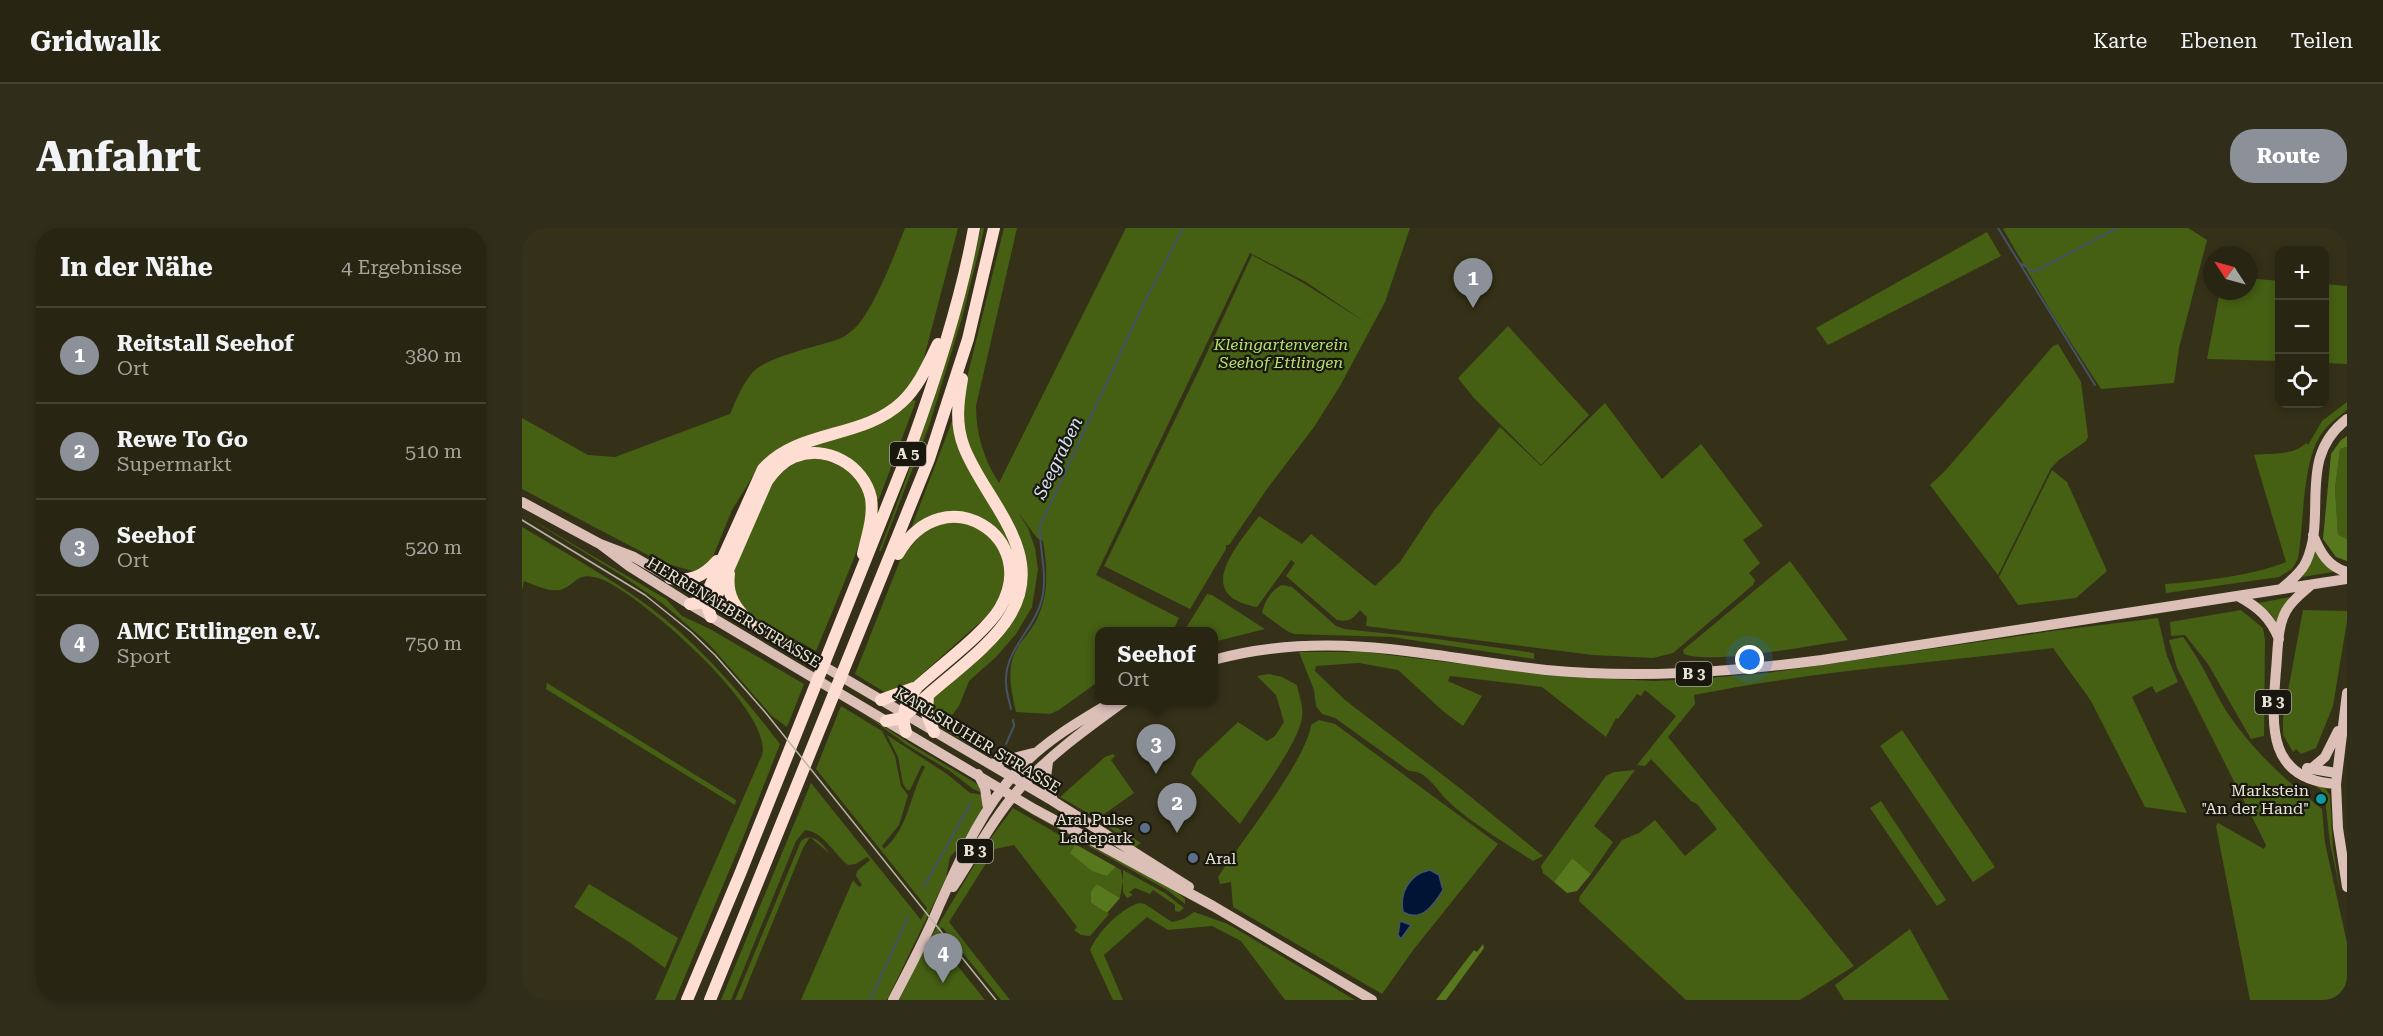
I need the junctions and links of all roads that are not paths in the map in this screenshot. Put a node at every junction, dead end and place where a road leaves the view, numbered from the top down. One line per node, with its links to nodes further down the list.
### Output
1 (974, 228): 3 (highway, A 5)
2 (994, 228): 4 (highway, A 5)
3 (952, 316): 11 (highway); 18 (highway, A 5)
4 (968, 339): 19 (highway, A 5); 30 (highway)
5 (2347, 419): 7 (main road)
6 (2347, 426): 7 (main road)
7 (2333, 432): 9 (main road)
8 (522, 502): 10 (main road, HERRENALBER STRASSE)
9 (2313, 536): 13 (main road); 17 (main road)
10 (600, 544): 14 (main road, HERRENALBER STRASSE); 22 (main road, HERRENALBER STRASSE)
11 (723, 553): 14 (highway); 21 (highway)
12 (729, 567): 18 (highway); 21 (highway); 24 (highway)
13 (2347, 572)
14 (670, 578): 21 (main road, HERRENALBER STRASSE)
15 (2347, 579): 16 (main road)
16 (2312, 584): 17 (main road); 25 (main road)
17 (2281, 589): 20 (main road, B 3)
18 (855, 590): 56 (highway, A 5)
19 (875, 595): 27 (highway); 57 (highway, A 5)
20 (2238, 596): 25 (main road); 26 (main road, B 3)
21 (707, 600): 22 (highway); 23 (highway); 24 (main road, HERRENALBER STRASSE)
22 (690, 604): 23 (main road, HERRENALBER STRASSE)
23 (711, 617): 32 (main road, HERRENALBER STRASSE)
24 (750, 623): 28 (main road, HERRENALBER STRASSE)
25 (2279, 639): 41 (main road, B 3)
26 (1218, 659)
27 (918, 686): 31 (highway); 35 (highway)
28 (861, 688): 31 (main road, KARLSRUHER STRASSE)
29 (2347, 693): 36 (main road)
30 (928, 695): 35 (highway); 39 (highway)
31 (881, 700): 35 (main road, KARLSRUHER STRASSE)
32 (856, 703): 37 (main road, KARLSRUHER STRASSE)
33 (1107, 705): 40 (main road, B 3)
34 (1119, 705): 42 (main road, B 3)
35 (904, 716): 37 (highway); 38 (highway); 39 (main road, KARLSRUHER STRASSE)
36 (2343, 720): 44 (main road); 47 (main road)
37 (886, 721): 38 (main road, KARLSRUHER STRASSE)
38 (906, 732): 45 (main road, KARLSRUHER STRASSE)
39 (934, 732): 43 (main road, KARLSRUHER STRASSE)
40 (1038, 751): 43 (main road); 46 (main road, B 3)
41 (2288, 760): 44 (main road); 47 (main road, B 3)
42 (1048, 762): 48 (main road, B 3); 51 (main road)
43 (990, 764): 46 (main road, KARLSRUHER STRASSE)
44 (2311, 769): 47 (main road)
45 (978, 774): 49 (main road, KARLSRUHER STRASSE); 52 (main road)
46 (1012, 777): 48 (main road, KARLSRUHER STRASSE); 49 (main road, B 3)
47 (2336, 778): 53 (main road)
48 (1023, 784): 50 (main road, B 3); 51 (main road, KARLSRUHER STRASSE)
49 (1002, 789): 50 (main road, KARLSRUHER STRASSE); 52 (main road, B 3)
50 (1013, 796): 54 (main road, KARLSRUHER STRASSE); 55 (main road, B 3)
51 (1053, 801): 54 (main road, KARLSRUHER STRASSE)
52 (988, 809): 55 (main road, B 3)
53 (2347, 887)
54 (1198, 897): 59 (main road, KARLSRUHER STRASSE)
55 (939, 907): 58 (main road, B 3)
56 (687, 1000)
57 (710, 1000)
58 (893, 1000)
59 (1372, 1000)

